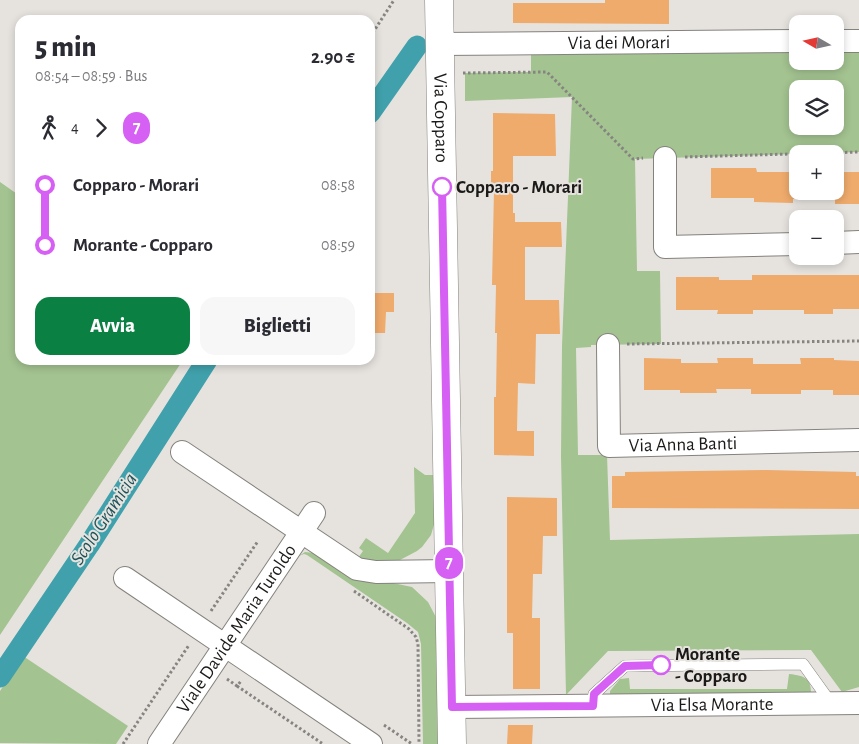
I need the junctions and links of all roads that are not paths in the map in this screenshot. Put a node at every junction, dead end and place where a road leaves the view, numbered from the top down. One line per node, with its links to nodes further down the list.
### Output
1 (439, 0): 5 (street, Via Copparo)
2 (789, 41): 5 (street, Via dei Morari)
3 (844, 41): 4 (street)
4 (859, 41)
5 (439, 44): 15 (street, Via Copparo)
6 (665, 158): 9 (street)
7 (859, 242): 8 (street)
8 (844, 243)
9 (789, 244)
10 (608, 345): 11 (street, Via Anna Banti)
11 (859, 440)
12 (182, 452): 14 (street)
13 (314, 513): 14 (street, Viale Davide Maria Turoldo)
14 (301, 532): 15 (street); 17 (street, Viale Davide Maria Turoldo)
15 (449, 571): 21 (street, Via Copparo)
16 (125, 578): 17 (street)
17 (225, 646): 22 (street, Viale Davide Maria Turoldo); 23 (street)
18 (831, 703): 19 (street, Via Elsa Morante); 20 (street, Via Elsa Morante); 20 (lane, Via Elsa Morante)
19 (859, 703)
20 (593, 706): 21 (street, Via Elsa Morante)
21 (452, 707): 24 (street, Via Copparo)
22 (159, 744)
23 (370, 744)
24 (452, 744)

